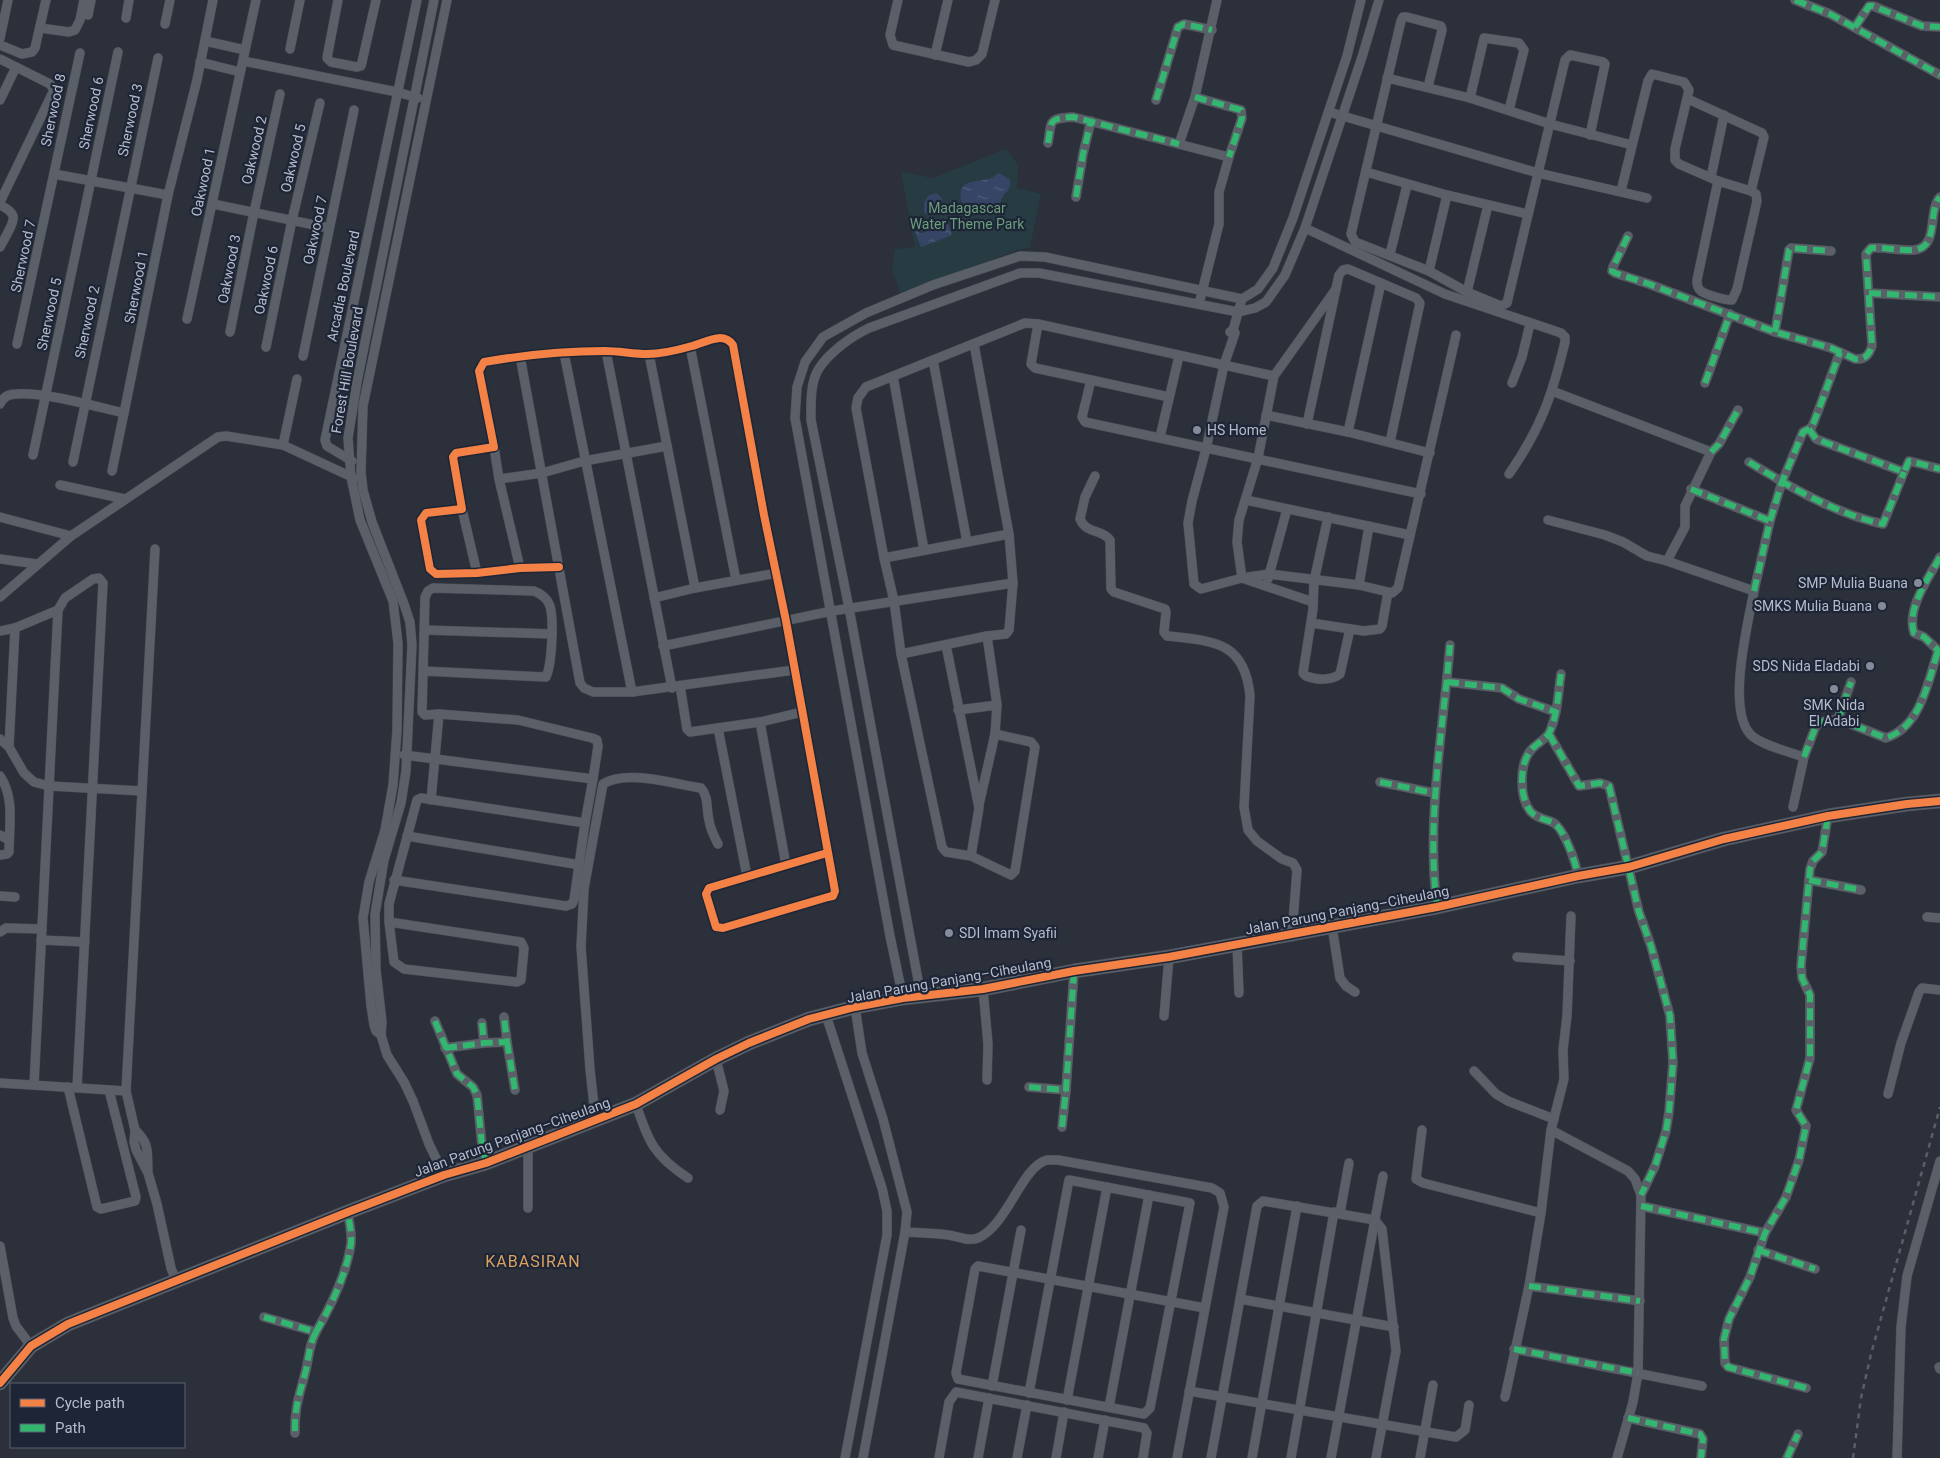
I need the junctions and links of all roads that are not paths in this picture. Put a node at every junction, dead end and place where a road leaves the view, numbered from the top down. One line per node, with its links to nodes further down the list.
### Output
1 (8, 0): 29 (street)
2 (46, 0): 27 (street)
3 (84, 0): 27 (street)
4 (92, 0): 22 (street)
5 (129, 0): 23 (street)
6 (170, 0): 24 (street)
7 (213, 0): 30 (street, Sherwood 1)
8 (256, 0): 33 (street, Oakwood 1)
9 (300, 0): 32 (street)
10 (338, 0): 11 (street)
11 (376, 0)
12 (417, 0): 46 (street, Arcadia Boulevard)
13 (434, 0): 48 (street, Forest Hill Boulevard)
14 (447, 0): 53 (street, Forest Hill Boulevard)
15 (898, 0): 36 (street)
16 (948, 0): 36 (street)
17 (995, 0): 36 (street)
18 (1218, 0): 28 (street)
19 (1360, 0): 58 (street)
20 (1379, 0): 60 (street)
21 (1795, 0): 25 (street)
22 (88, 15)
23 (126, 18)
24 (165, 24)
25 (1855, 27): 26 (street); 43 (street)
26 (1940, 27)
27 (40, 28): 31 (street)
28 (1212, 30): 49 (street); 54 (street)
29 (0, 38)
30 (205, 41): 33 (street); 40 (street, Sherwood 1)
31 (0, 45)
32 (290, 49)
33 (245, 50): 39 (street, Oakwood 1)
34 (118, 52): 73 (street, Sherwood 6)
35 (80, 53): 71 (street, Sherwood 8)
36 (935, 55)
37 (158, 58): 75 (street, Sherwood 3)
38 (0, 59): 41 (street)
39 (243, 61): 42 (street, Oakwood 1); 46 (street)
40 (200, 62): 42 (street); 78 (street, Sherwood 1)
41 (16, 68): 52 (street); 83 (street)
42 (240, 72): 84 (street, Oakwood 1)
43 (1940, 75)
44 (1387, 78): 45 (street); 45 (street); 62 (street)
45 (1428, 87): 50 (street)
46 (397, 92): 48 (street); 153 (street, Arcadia Boulevard)
47 (280, 94): 86 (street, Oakwood 2)
48 (414, 97): 53 (street); 153 (street, Forest Hill Boulevard)
49 (1195, 97): 66 (street); 68 (street)
50 (1470, 98): 57 (street); 57 (street)
51 (1688, 99): 59 (street); 67 (street); 72 (street)
52 (0, 100)
53 (425, 100): 157 (street, Forest Hill Boulevard)
54 (1156, 100)
55 (320, 103): 88 (street, Oakwood 5)
56 (354, 110): 89 (street, Oakwood 7)
57 (1509, 110): 63 (street)
58 (1329, 112): 60 (street); 102 (street)
59 (1724, 115): 72 (street); 77 (street)
60 (1343, 116): 62 (street); 90 (street)
61 (1091, 121): 65 (street); 66 (street); 80 (street)
62 (1376, 124): 69 (street); 70 (street)
63 (1550, 124): 64 (street); 64 (street); 70 (street)
64 (1590, 134): 67 (street)
65 (1048, 143)
66 (1179, 144): 68 (street)
67 (1632, 145): 76 (street)
68 (1229, 157): 98 (street)
69 (1366, 172): 74 (street); 94 (street)
70 (1538, 173): 76 (street); 87 (street)
71 (54, 174): 73 (street); 112 (street, Sherwood 7)
72 (1714, 179): 77 (street); 77 (street)
73 (91, 180): 75 (street); 132 (street, Sherwood 5)
74 (1407, 185): 79 (street); 94 (street)
75 (130, 187): 78 (street); 135 (street, Sherwood 2)
76 (1621, 191): 82 (street)
77 (1751, 191)
78 (168, 195): 137 (street, Sherwood 1)
79 (1447, 196): 85 (street); 95 (street)
80 (1076, 197)
81 (1940, 197): 100 (street)
82 (1647, 198)
83 (0, 204): 92 (street)
84 (213, 204): 86 (street); 106 (street, Oakwood 1)
85 (1488, 206): 87 (street); 99 (street)
86 (254, 212): 88 (street); 109 (street, Oakwood 3)
87 (1528, 214): 99 (street)
88 (292, 220): 89 (street); 115 (street, Oakwood 6)
89 (329, 228): 120 (street, Oakwood 7)
90 (1304, 228): 104 (street); 108 (street)
91 (1628, 236): 105 (street)
92 (0, 247)
93 (1831, 251): 110 (street)
94 (1390, 254): 95 (street)
95 (1429, 271): 99 (street)
96 (1381, 283): 97 (street); 141 (street); 143 (street)
97 (1336, 289): 126 (street); 139 (street)
98 (1202, 292): 102 (street); 103 (street); 211 (street)
99 (1467, 292)
100 (1869, 293): 101 (street); 117 (street)
101 (1940, 297)
102 (1242, 299): 104 (street)
103 (1199, 304): 104 (street); 209 (street)
104 (1238, 312): 124 (street)
105 (1730, 314): 110 (street); 129 (street)
106 (187, 319)
107 (1038, 324): 113 (street); 122 (street); 128 (street)
108 (1530, 324): 130 (street); 131 (street)
109 (230, 332)
110 (1775, 332): 117 (street)
111 (1456, 335): 150 (street)
112 (18, 344)
113 (974, 344): 123 (street); 180 (street)
114 (690, 346): 119 (street); 194 (street); 197 (street)
115 (266, 347)
116 (606, 351): 118 (street); 119 (street); 149 (street)
117 (1840, 352): 140 (street)
118 (564, 353): 121 (street); 154 (street)
119 (649, 354): 145 (street)
120 (303, 356)
121 (520, 356): 146 (street); 161 (street)
122 (1178, 356): 124 (street); 133 (street)
123 (933, 360): 125 (street); 183 (street)
124 (1224, 365): 126 (street); 147 (street)
125 (892, 376): 185 (street); 187 (street)
126 (1274, 376): 138 (street)
127 (297, 379): 144 (street)
128 (1090, 380): 133 (street); 142 (street)
129 (1705, 382)
130 (1512, 383)
131 (1552, 391): 148 (street); 162 (street)
132 (46, 396): 134 (street); 135 (street); 151 (street, Sherwood 5)
133 (1169, 397): 142 (street)
134 (0, 404)
135 (84, 404): 137 (street); 155 (street, Sherwood 2)
136 (1738, 410): 148 (street)
137 (124, 413): 159 (street, Sherwood 1)
138 (1266, 415): 139 (street); 152 (street)
139 (1307, 424): 141 (street)
140 (1809, 429): 160 (street); 167 (street)
141 (1348, 432): 143 (street)
142 (1160, 437): 147 (street)
143 (1390, 442): 150 (street)
144 (283, 445): 164 (street); 171 (street)
145 (667, 446): 149 (street); 202 (street)
146 (494, 447): 165 (street); 173 (street)
147 (1206, 449): 152 (street); 196 (street)
148 (1711, 452): 169 (street)
149 (626, 453): 154 (street); 206 (street)
150 (1430, 453): 170 (street)
151 (33, 455)
152 (1258, 458): 170 (street); 172 (street)
153 (349, 460): 157 (street, Arcadia Boulevard); 164 (street, Forest Hill Boulevard)
154 (584, 461): 161 (street); 231 (street)
155 (72, 462)
156 (1748, 462): 167 (street)
157 (361, 465): 166 (street, Forest Hill Boulevard)
158 (1940, 469): 160 (street)
159 (112, 471)
160 (1904, 472): 167 (street)
161 (542, 473): 165 (street); 191 (street)
162 (1509, 474)
163 (1095, 476): 286 (street)
164 (350, 477): 166 (street); 244 (street, Forest Hill Boulevard)
165 (499, 480): 192 (street)
166 (361, 481): 245 (street, Forest Hill Boulevard)
167 (1782, 482): 178 (street)
168 (60, 485): 171 (street)
169 (1691, 489): 178 (street); 189 (street)
170 (1421, 494): 181 (street)
171 (125, 499): 182 (street)
172 (1246, 500): 174 (street); 196 (street)
173 (462, 509): 193 (street); 193 (street)
174 (1287, 509): 176 (street); 195 (street)
175 (0, 517): 182 (street)
176 (1328, 517): 179 (street); 198 (street)
177 (1548, 520): 189 (street)
178 (1770, 521): 203 (street)
179 (1370, 526): 181 (street); 200 (street)
180 (1009, 534): 183 (street); 199 (street)
181 (1410, 535): 204 (street)
182 (71, 536): 190 (street)
183 (967, 542): 185 (street)
184 (155, 549): 253 (street)
185 (924, 550): 187 (street)
186 (1940, 557): 223 (street)
187 (884, 558): 207 (street)
188 (0, 559): 190 (street)
189 (1667, 561): 203 (street)
190 (37, 564): 205 (street)
191 (559, 567): 192 (street); 231 (street)
192 (520, 568): 193 (street)
193 (477, 573)
194 (777, 573): 197 (street); 212 (street)
195 (1269, 574): 196 (street); 198 (street); 201 (street)
196 (1242, 578): 201 (street)
197 (736, 580): 202 (street)
198 (1314, 581): 200 (street); 208 (street)
199 (1013, 583): 207 (street); 219 (street)
200 (1359, 585): 204 (street)
201 (1266, 586): 208 (street)
202 (695, 588): 206 (street)
203 (1754, 591): 246 (street)
204 (1388, 592): 215 (street)
205 (0, 597)
206 (654, 598): 222 (street)
207 (894, 601): 209 (street); 224 (street)
208 (1314, 602): 213 (street)
209 (849, 608): 211 (street); 298 (street)
210 (58, 610): 214 (street); 251 (street); 252 (street)
211 (832, 611): 212 (street); 299 (street)
212 (786, 621): 222 (street); 225 (street)
213 (1312, 624): 215 (street); 215 (street)
214 (15, 628): 217 (street); 243 (street)
215 (1350, 629)
216 (425, 630): 218 (street); 218 (street); 226 (street)
217 (0, 631)
218 (552, 634): 226 (street)
219 (987, 636): 220 (street); 232 (street)
220 (946, 645): 224 (street); 233 (street)
221 (1450, 645): 228 (street)
222 (663, 646): 230 (street)
223 (1939, 651): 237 (street)
224 (901, 654): 267 (street)
225 (794, 670): 230 (street); 234 (street)
226 (423, 671): 236 (street)
227 (1561, 674): 235 (street)
228 (1447, 682): 235 (street); 254 (street)
229 (1851, 682): 237 (street)
230 (676, 687): 231 (street); 239 (street)
231 (632, 692)
232 (997, 704): 233 (street); 240 (street)
233 (958, 710): 258 (street)
234 (802, 712): 238 (street); 265 (street)
235 (1556, 712): 241 (street)
236 (439, 714): 247 (street); 249 (street)
237 (1838, 719): 246 (street)
238 (760, 722): 239 (street); 269 (street)
239 (718, 728): 271 (street)
240 (995, 734): 258 (street); 267 (street)
241 (1550, 734): 270 (street); 272 (street)
242 (0, 739): 243 (street)
243 (9, 747): 251 (street)
244 (396, 755): 245 (street); 306 (street, Forest Hill Boulevard)
245 (408, 756): 247 (street); 306 (street, Forest Hill Boulevard)
246 (1804, 757): 257 (street)
247 (435, 758): 249 (street); 255 (street)
248 (0, 776): 263 (street)
249 (593, 779): 260 (street)
250 (1380, 782): 254 (street)
251 (49, 786): 252 (street); 284 (street)
252 (93, 788): 253 (street); 288 (street)
253 (142, 791): 320 (street)
254 (1434, 793): 278 (street)
255 (431, 800): 260 (street); 262 (street)
256 (1940, 801): 259 (street, Jalan Parung Panjang–Ciheulang)
257 (1793, 807)
258 (979, 808): 267 (street)
259 (1828, 816): 270 (street, Jalan Parung Panjang–Ciheulang); 274 (street)
260 (585, 822): 268 (street)
261 (0, 835): 263 (street)
262 (407, 836): 268 (street); 273 (street)
263 (9, 840): 266 (street)
264 (718, 844): 324 (street)
265 (827, 853): 269 (street); 271 (street)
266 (0, 855)
267 (972, 856)
268 (580, 865): 273 (street)
269 (786, 865): 271 (street)
270 (1630, 868): 272 (street, Jalan Parung Panjang–Ciheulang); 338 (street)
271 (748, 876)
272 (1578, 876): 278 (street, Jalan Parung Panjang–Ciheulang)
273 (394, 880): 282 (street)
274 (1809, 880): 275 (street); 348 (street)
275 (1861, 890)
276 (0, 896): 277 (street)
277 (15, 897)
278 (1437, 907): 283 (street, Jalan Parung Panjang–Ciheulang)
279 (1571, 916): 292 (street)
280 (1927, 916): 281 (street)
281 (1940, 918)
282 (389, 922): 282 (street)
283 (1332, 926): 286 (street, Jalan Parung Panjang–Ciheulang); 296 (street)
284 (42, 930): 285 (street); 287 (street)
285 (0, 932)
286 (1292, 934): 289 (street, Jalan Parung Panjang–Ciheulang)
287 (41, 940): 288 (street); 314 (street)
288 (85, 942): 315 (street)
289 (1237, 944): 290 (street, Jalan Parung Panjang–Ciheulang); 297 (street)
290 (1169, 957): 293 (street, Jalan Parung Panjang–Ciheulang); 303 (street)
291 (1517, 957): 292 (street)
292 (1570, 961): 325 (street)
293 (1074, 971): 294 (street, Jalan Parung Panjang–Ciheulang); 319 (street)
294 (983, 988): 298 (street, Jalan Parung Panjang–Ciheulang); 312 (street)
295 (1940, 990): 321 (street)
296 (1355, 992)
297 (1239, 993)
298 (921, 996): 299 (street, Jalan Parung Panjang–Ciheulang)
299 (903, 998): 300 (street, Jalan Parung Panjang–Ciheulang)
300 (855, 1007): 301 (street, Jalan Parung Panjang–Ciheulang); 347 (street)
301 (826, 1015): 310 (street, Jalan Parung Panjang–Ciheulang); 395 (street)
302 (504, 1016): 307 (street)
303 (1164, 1016)
304 (435, 1021): 309 (street)
305 (482, 1023): 308 (street)
306 (381, 1035): 333 (street)
307 (506, 1042): 308 (street); 318 (street)
308 (484, 1043): 309 (street)
309 (445, 1048): 331 (street)
310 (716, 1059): 322 (street, Jalan Parung Panjang–Ciheulang); 323 (street)
311 (1474, 1071): 325 (street)
312 (987, 1080)
313 (0, 1083): 314 (street)
314 (34, 1085): 315 (street)
315 (72, 1087): 317 (street); 317 (street)
316 (1030, 1087): 319 (street)
317 (109, 1090): 320 (street)
318 (515, 1090)
319 (1066, 1090): 326 (street)
320 (126, 1091): 354 (street)
321 (1888, 1094)
322 (636, 1104): 324 (street, Jalan Parung Panjang–Ciheulang); 335 (street)
323 (720, 1110)
324 (599, 1119): 329 (street, Jalan Parung Panjang–Ciheulang)
325 (1554, 1119): 328 (street)
326 (1062, 1127)
327 (1422, 1130): 344 (street)
328 (1551, 1130): 338 (street); 344 (street)
329 (528, 1147): 331 (street, Jalan Parung Panjang–Ciheulang); 341 (street)
330 (1940, 1161): 413 (street)
331 (486, 1163): 333 (street, Jalan Parung Panjang–Ciheulang)
332 (1349, 1163): 343 (street)
333 (444, 1175): 342 (street, Jalan Parung Panjang–Ciheulang)
334 (1383, 1176): 345 (street)
335 (688, 1178)
336 (1107, 1187): 337 (street); 353 (street); 355 (street)
337 (1149, 1195): 357 (street); 360 (street)
338 (1641, 1195): 340 (street)
339 (1297, 1206): 343 (street); 358 (street); 361 (street)
340 (1641, 1206): 348 (street); 359 (street)
341 (528, 1208)
342 (348, 1212): 354 (street, Jalan Parung Panjang–Ciheulang); 367 (street)
343 (1337, 1213): 345 (street); 363 (street)
344 (1541, 1213): 356 (street)
345 (1375, 1220): 365 (street); 366 (street)
346 (1021, 1230): 352 (street)
347 (905, 1232): 362 (street); 396 (street)
348 (1765, 1232): 350 (street)
349 (0, 1246): 368 (street)
350 (1758, 1250): 351 (street); 375 (street)
351 (1815, 1269)
352 (1014, 1272): 353 (street); 373 (street); 373 (street)
353 (1050, 1279): 355 (street); 377 (street)
354 (176, 1281): 368 (street, Jalan Parung Panjang–Ciheulang)
355 (1088, 1286): 357 (street); 381 (street)
356 (1529, 1286): 359 (street); 369 (street)
357 (1130, 1294): 360 (street); 385 (street)
358 (1240, 1299): 361 (street); 378 (street)
359 (1640, 1301): 370 (street)
360 (1171, 1302): 362 (street); 385 (street)
361 (1279, 1306): 363 (street); 382 (street)
362 (1205, 1308): 376 (street)
363 (1317, 1313): 365 (street); 386 (street)
364 (264, 1317): 367 (street)
365 (1356, 1320): 366 (street); 388 (street)
366 (1394, 1328): 391 (street)
367 (316, 1332): 392 (street)
368 (31, 1346): 371 (street, Jalan Parung Panjang–Ciheulang)
369 (1514, 1349): 370 (street); 379 (street)
370 (1638, 1373): 374 (street); 389 (street)
371 (0, 1384)
372 (1433, 1385): 393 (street)
373 (992, 1386): 377 (street)
374 (1702, 1386)
375 (1806, 1388)
376 (1189, 1391): 378 (street); 403 (street)
377 (1029, 1392): 381 (street)
378 (1222, 1396): 382 (street); 404 (street)
379 (1505, 1397)
380 (989, 1398): 383 (street); 397 (street); 398 (street)
381 (1067, 1400): 385 (street)
382 (1262, 1403): 386 (street); 405 (street)
383 (1027, 1405): 387 (street); 399 (street)
384 (1469, 1405): 393 (street)
385 (1109, 1408)
386 (1300, 1410): 388 (street); 406 (street)
387 (1064, 1412): 390 (street); 400 (street)
388 (1338, 1417): 391 (street); 407 (street)
389 (1628, 1418): 410 (street); 411 (street)
390 (1105, 1420): 401 (street); 402 (street)
391 (1382, 1424): 393 (street); 408 (street)
392 (295, 1432)
393 (1425, 1432): 409 (street)
394 (1798, 1434): 412 (street)
395 (845, 1458)
396 (863, 1458)
397 (939, 1458)
398 (978, 1458)
399 (1017, 1458)
400 (1056, 1458)
401 (1098, 1458)
402 (1143, 1458)
403 (1177, 1458)
404 (1211, 1458)
405 (1252, 1458)
406 (1291, 1458)
407 (1331, 1458)
408 (1376, 1458)
409 (1420, 1458)
410 (1617, 1458)
411 (1701, 1458)
412 (1787, 1458)
413 (1897, 1458)

